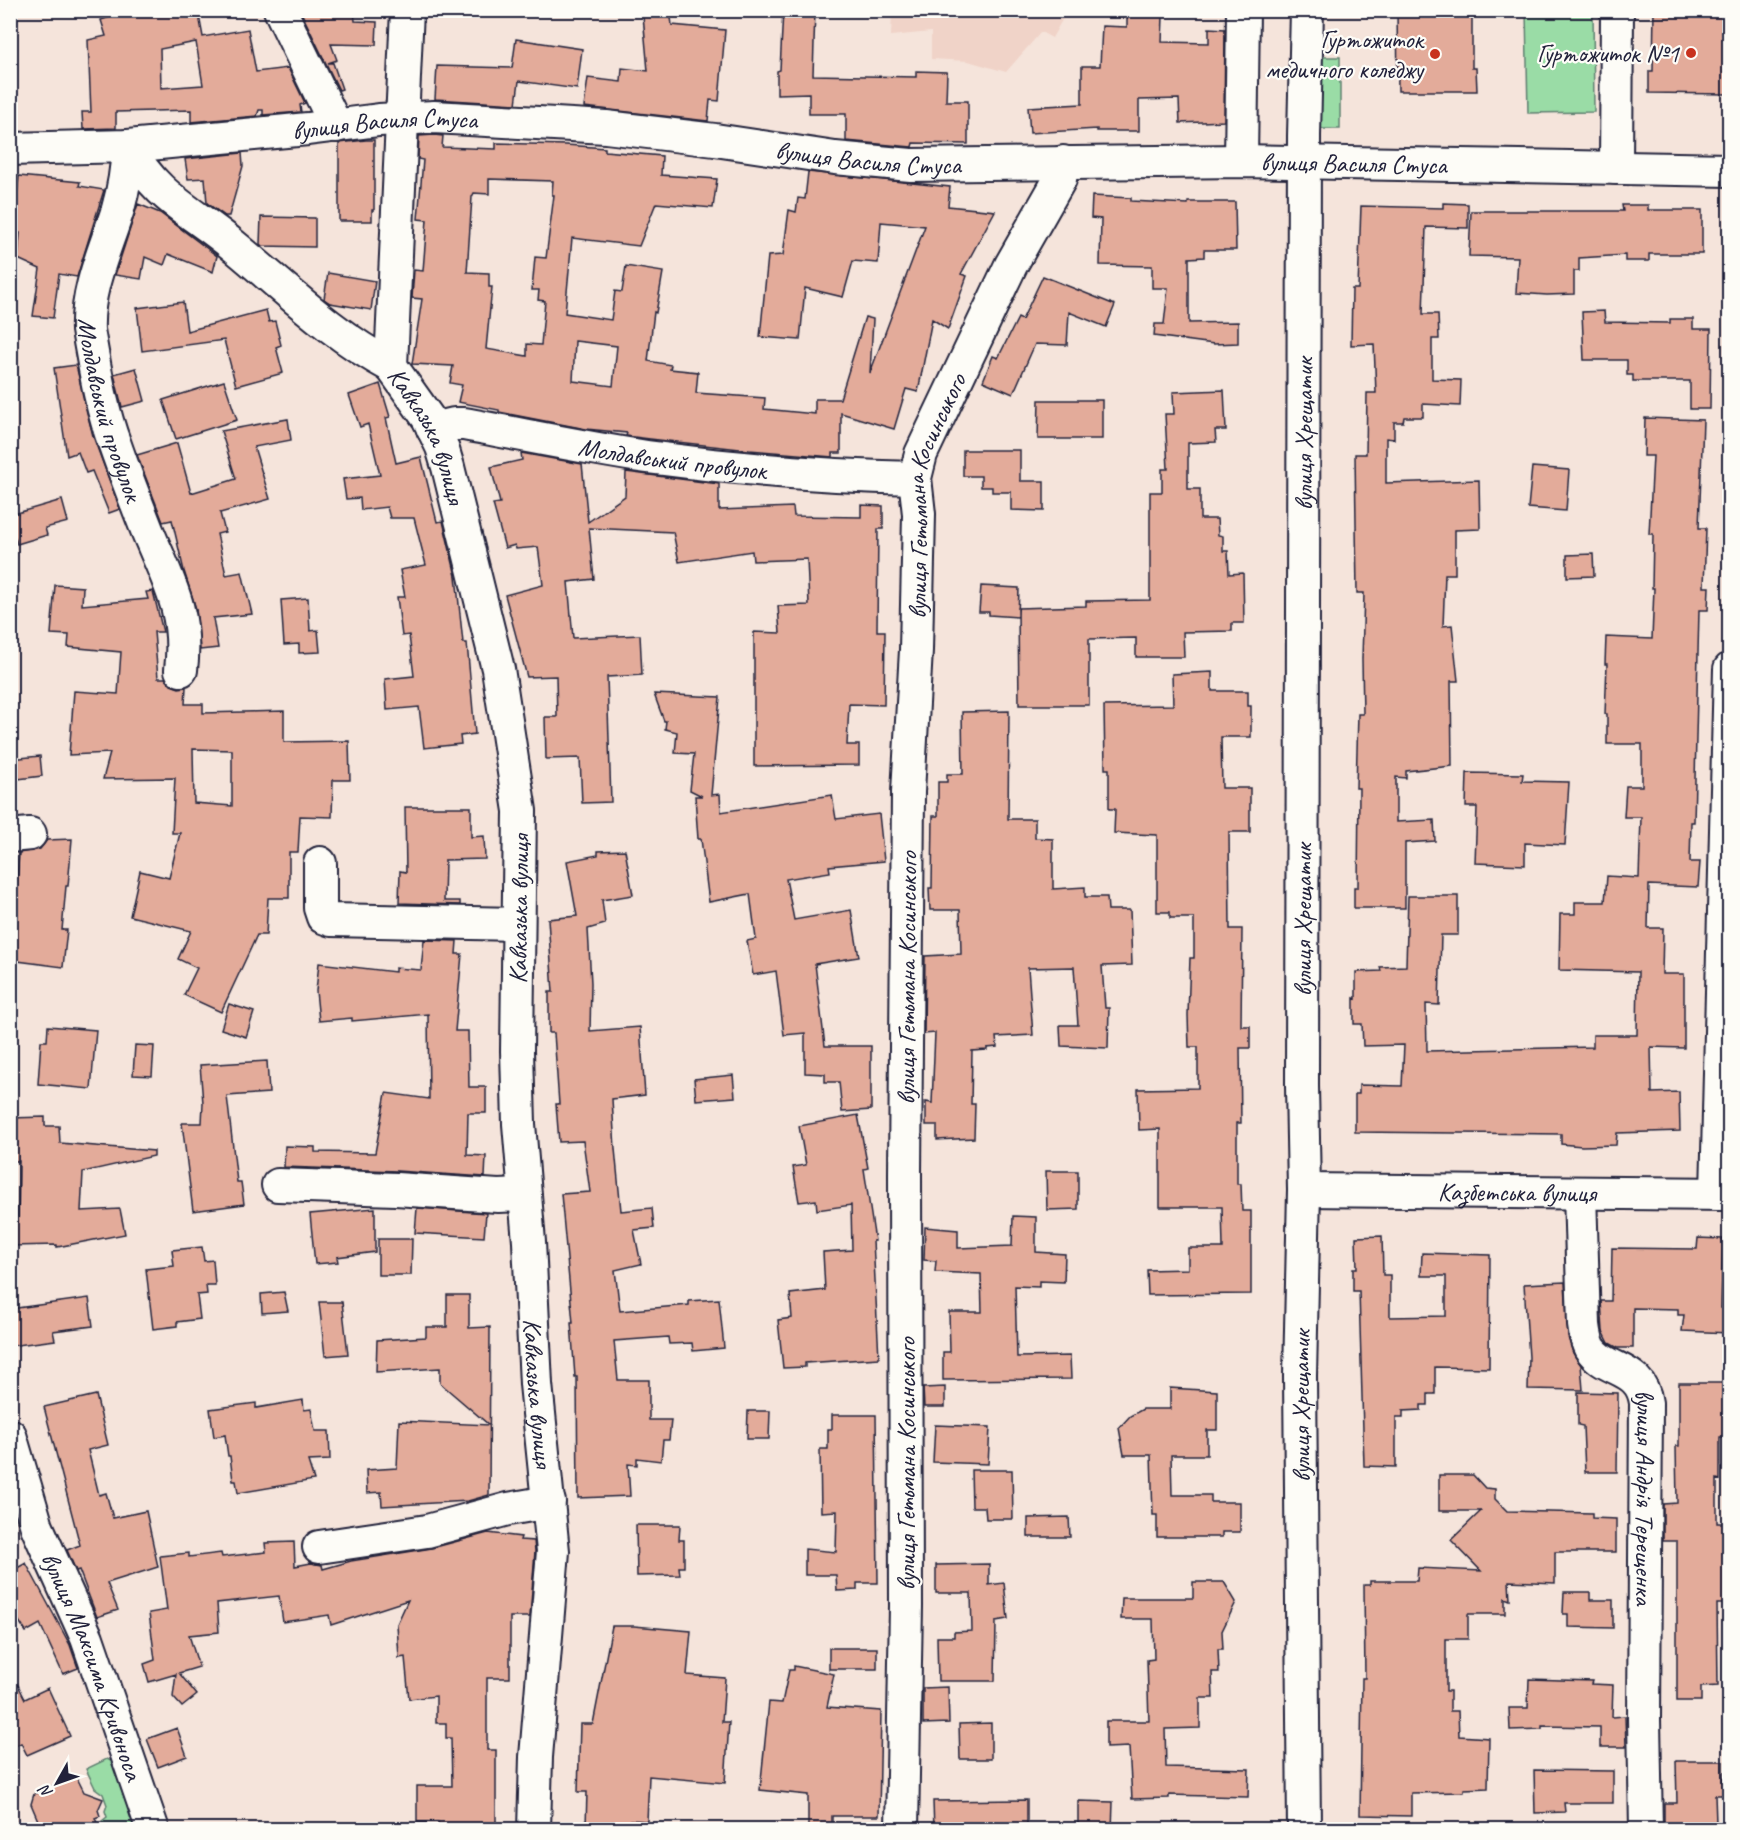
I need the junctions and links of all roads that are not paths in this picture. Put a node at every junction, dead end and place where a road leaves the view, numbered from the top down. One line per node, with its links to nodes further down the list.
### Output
1 (280, 10): 7 (street)
2 (407, 10): 6 (street, Кавказька вулиця)
3 (1243, 10): 10 (street)
4 (1307, 10): 12 (street, вулиця Хрещатик)
5 (1617, 10): 13 (street)
6 (403, 118): 7 (street, вулиця Василя Стуса); 11 (street, вулиця Василя Стуса); 15 (street, Кавказька вулиця)
7 (336, 126): 8 (street, вулиця Василя Стуса)
8 (128, 146): 9 (street, вулиця Василя Стуса); 15 (street); 19 (street, Молдавський провулок)
9 (10, 149)
10 (1242, 161): 11 (street, вулиця Василя Стуса); 12 (street, вулиця Василя Стуса)
11 (1063, 162): 17 (street, вулиця Гетьмана Косинського)
12 (1305, 162): 13 (street, вулиця Василя Стуса); 23 (street, вулиця Хрещатик)
13 (1616, 168): 14 (street, вулиця Василя Стуса)
14 (1730, 170)
15 (391, 366): 16 (street, Кавказька вулиця)
16 (433, 429): 17 (street, Молдавський провулок); 21 (street, Кавказька вулиця)
17 (915, 478): 32 (street, вулиця Гетьмана Косинського)
18 (1730, 669): 25 (street)
19 (181, 670)
20 (321, 863): 21 (street)
21 (518, 924): 26 (street, Кавказька вулиця)
22 (278, 1185): 26 (street)
23 (1304, 1190): 24 (street, Казбетська вулиця); 33 (street, вулиця Хрещатик)
24 (1580, 1192): 25 (street, Казбетська вулиця); 34 (street, вулиця Андрія Терещенка)
25 (1723, 1194)
26 (524, 1195): 28 (street, Кавказька вулиця)
27 (10, 1435): 30 (street, вулиця Максима Кривоноса)
28 (549, 1502): 29 (street); 31 (street, Кавказька вулиця)
29 (319, 1547)
30 (153, 1830)
31 (534, 1830)
32 (902, 1830)
33 (1304, 1830)
34 (1646, 1830)

